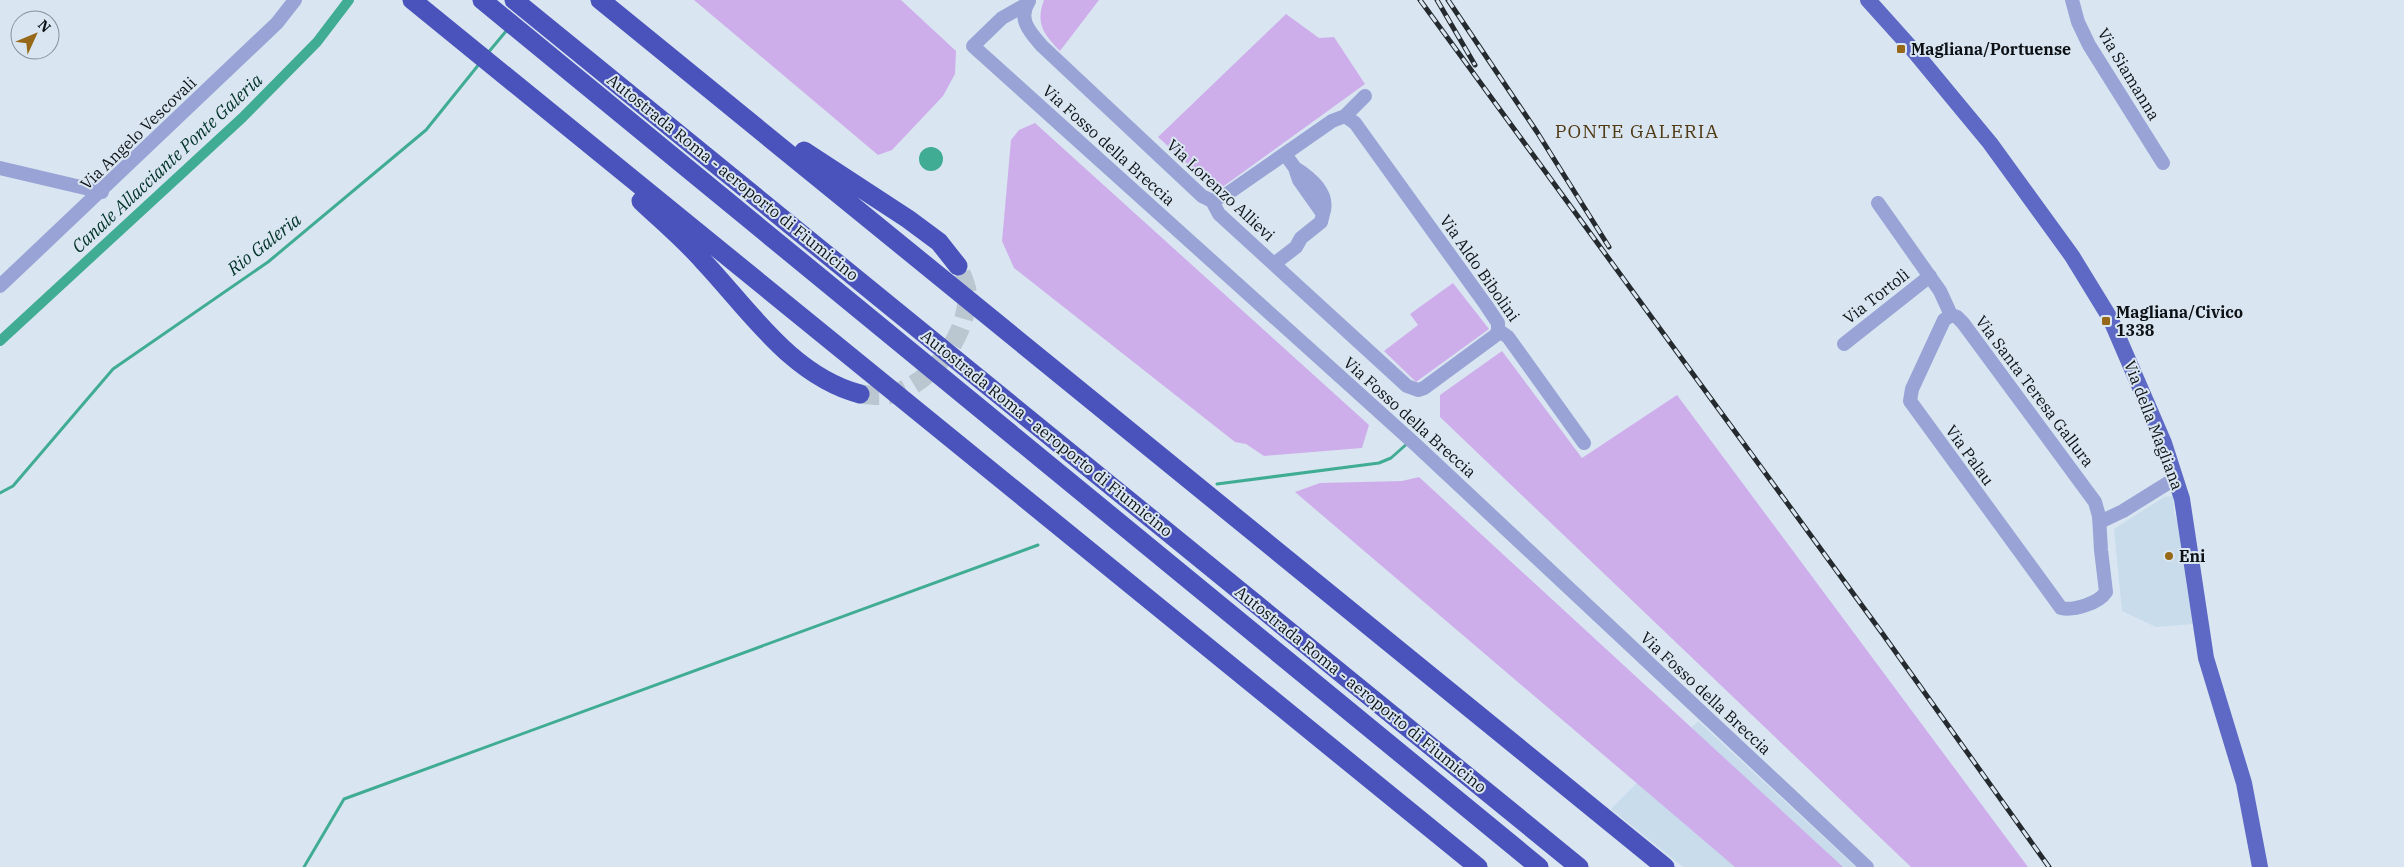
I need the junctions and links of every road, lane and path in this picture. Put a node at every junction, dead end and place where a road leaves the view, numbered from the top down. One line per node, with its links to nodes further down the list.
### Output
1 (295, 0): 16 (street, Via Angelo Vescovali)
2 (412, 0): 11 (highway)
3 (482, 0): 32 (highway, Autostrada Roma - aeroporto di Fiumicino)
4 (514, 0): 33 (highway, Autostrada Roma - aeroporto di Fiumicino)
5 (600, 0): 9 (highway)
6 (1868, 0): 28 (main road, Via della Magliana)
7 (2072, 0): 14 (street, Via Siamanna)
8 (1028, 2): 17 (street, Via Lorenzo Allievi); 35 (street, Via Fosso della Breccia)
9 (718, 95): 20 (highway); 34 (highway)
10 (1365, 96): 12 (street)
11 (542, 106): 26 (highway); 31 (highway)
12 (1345, 116): 13 (street); 24 (street, Via Aldo Bibolini)
13 (1285, 154): 17 (street); 19 (street)
14 (2163, 163)
15 (0, 168): 16 (street)
16 (102, 192): 22 (street, Via Angelo Vescovali)
17 (1212, 201): 19 (street, Via Lorenzo Allievi)
18 (1878, 203): 21 (street, Via Santa Teresa Gallura)
19 (1274, 264): 24 (street, Via Lorenzo Allievi)
20 (958, 266)
21 (1930, 276): 23 (street, Via Santa Teresa Gallura); 25 (street, Via Tortolì)
22 (0, 286)
23 (1951, 315): 29 (street, Via Santa Teresa Gallura); 30 (street, Via Palau)
24 (1498, 330): 27 (street, Via Aldo Bibolini)
25 (1844, 344)
26 (860, 394)
27 (1584, 443)
28 (2176, 478): 29 (street); 36 (main road, Via della Magliana)
29 (2100, 522): 30 (street, Via Santa Teresa Gallura)
30 (2106, 592)
31 (1478, 867)
32 (1539, 867)
33 (1579, 867)
34 (1665, 867)
35 (1867, 867)
36 (2260, 867)

